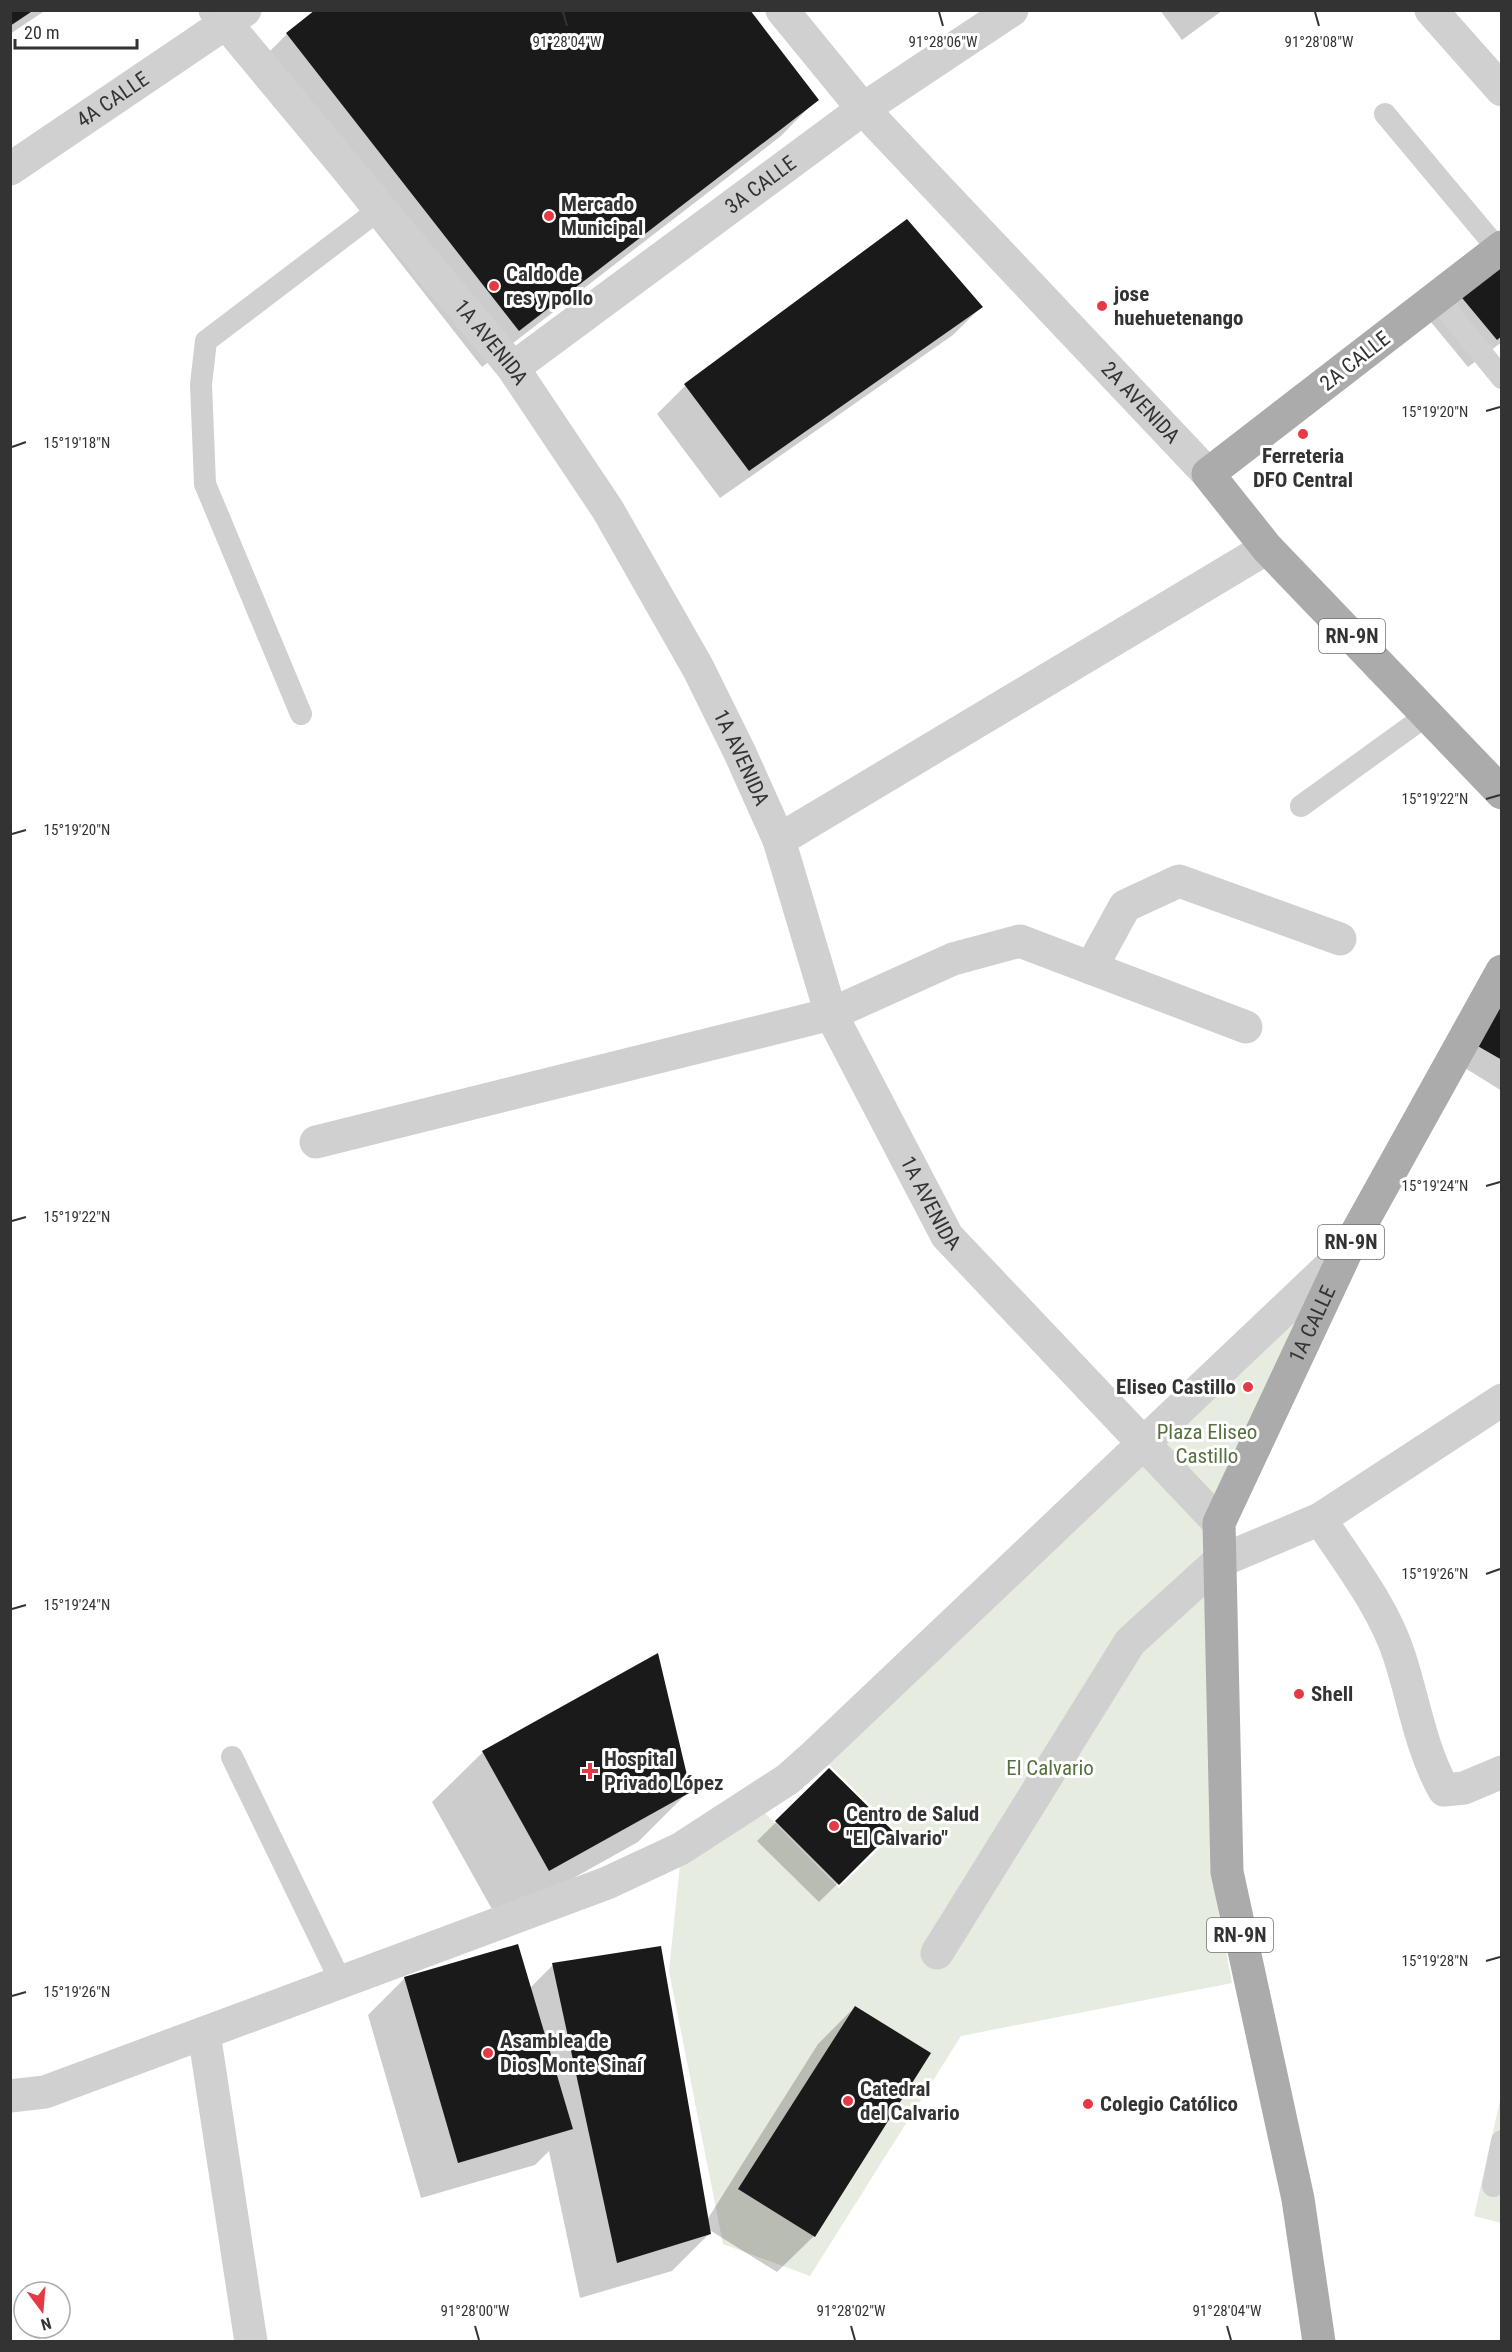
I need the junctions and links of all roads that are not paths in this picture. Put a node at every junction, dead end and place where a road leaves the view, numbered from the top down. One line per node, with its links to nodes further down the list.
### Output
1 (782, 10): 6 (street, 2A AVENIDA)
2 (1012, 10): 6 (street, 3A CALLE)
3 (1431, 10): 5 (street)
4 (229, 15): 8 (street, 4A CALLE); 9 (street, 1A AVENIDA)
5 (1502, 90)
6 (862, 109): 12 (street, 3A CALLE); 14 (street, 2A AVENIDA)
7 (1385, 114): 10 (lane)
8 (10, 169)
9 (380, 209): 12 (street, 1A AVENIDA); 16 (lane)
10 (1500, 248): 11 (main road, 2A CALLE)
11 (1437, 298): 13 (lane); 14 (main road, 2A CALLE)
12 (513, 368): 20 (street, 1A AVENIDA)
13 (1502, 378)
14 (1208, 474): 15 (main road, 2A AVENIDA / RN-9N)
15 (1267, 548): 17 (main road, 2A AVENIDA / RN-9N); 20 (street)
16 (301, 714)
17 (1427, 715): 18 (main road, 2A AVENIDA / RN-9N); 19 (lane)
18 (1502, 792)
19 (1301, 806)
20 (779, 840): 24 (street, 1A AVENIDA)
21 (1340, 939): 22 (street)
22 (1091, 968): 24 (street); 25 (street)
23 (1502, 971): 27 (main road, 1A CALLE / RN-9N)
24 (831, 1014): 26 (street); 29 (street, 1A AVENIDA)
25 (1246, 1027)
26 (316, 1142)
27 (1347, 1250): 29 (street); 31 (main road, 1A CALLE / RN-9N)
28 (1502, 1400): 30 (street)
29 (1144, 1443): 31 (street, 1A AVENIDA); 36 (street)
30 (1320, 1519): 32 (street); 34 (street)
31 (1219, 1523): 32 (main road, RN-9N)
32 (1218, 1562): 35 (street); 42 (main road, RN-9N)
33 (232, 1757): 36 (lane)
34 (1502, 1772)
35 (937, 1953)
36 (341, 1982): 37 (street)
37 (204, 2033): 38 (street); 41 (street)
38 (10, 2096)
39 (1502, 2141): 40 (lane)
40 (1493, 2186)
41 (251, 2342)
42 (1319, 2342)

